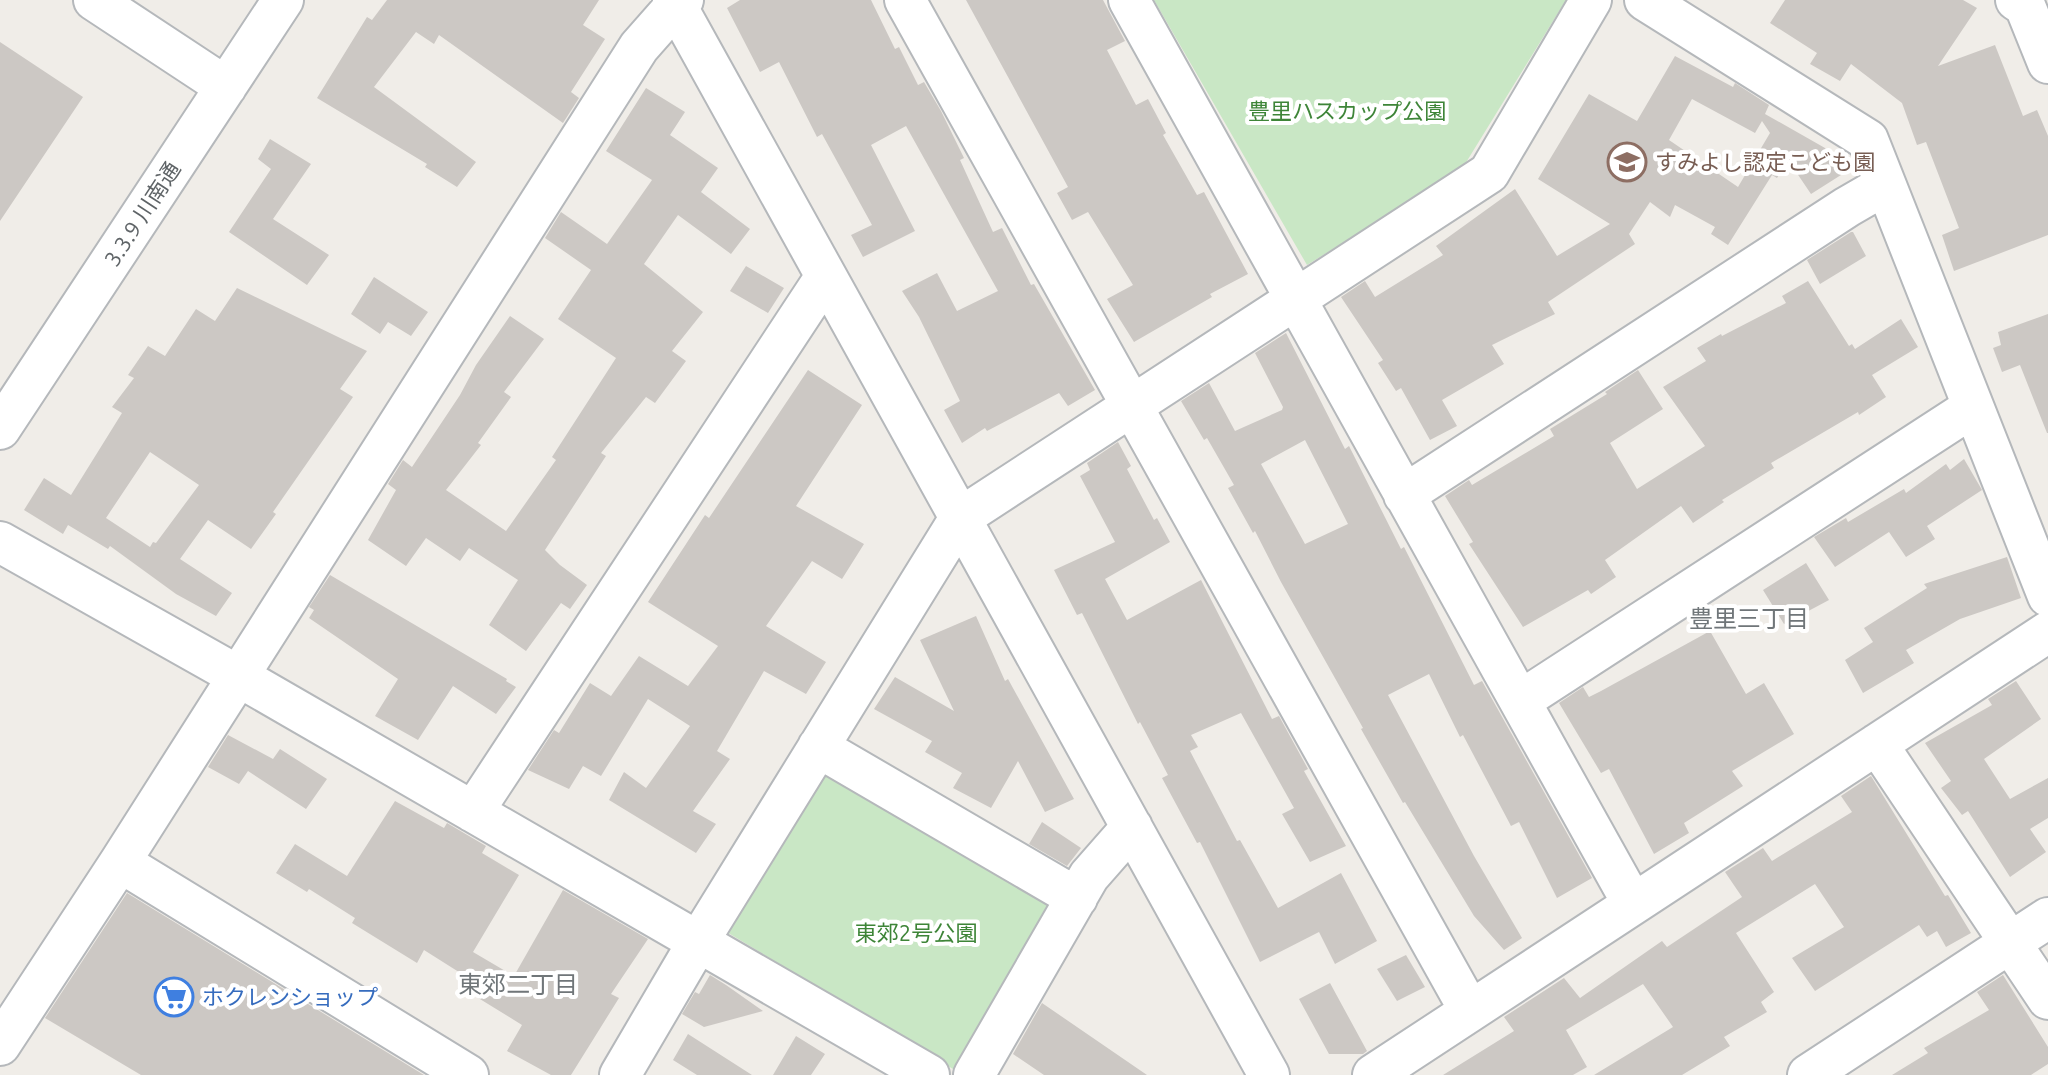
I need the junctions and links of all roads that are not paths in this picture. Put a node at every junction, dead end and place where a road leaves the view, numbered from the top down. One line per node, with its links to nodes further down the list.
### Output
1 (94, 0): 10 (street)
2 (283, 0): 10 (street, 3.3.9 川南通)
3 (905, 0): 14 (street)
4 (1129, 0): 13 (street)
5 (1591, 0): 13 (street)
6 (1645, 0): 11 (street)
7 (2016, 0): 9 (street)
8 (677, 2): 12 (street); 22 (street)
9 (2048, 63)
10 (226, 87): 16 (street, 3.3.9 川南通)
11 (1885, 185): 15 (street); 17 (street)
12 (826, 276): 18 (street); 26 (street)
13 (1295, 299): 14 (street); 17 (street)
14 (1130, 407): 18 (street); 35 (street)
15 (1973, 407): 20 (street); 23 (street)
16 (0, 429)
17 (1404, 495): 23 (street)
18 (960, 518): 25 (street); 27 (street)
19 (0, 542): 22 (street)
20 (2048, 596)
21 (2048, 632): 24 (street)
22 (238, 676): 26 (street); 28 (street)
23 (1520, 701): 30 (street)
24 (1877, 744): 30 (street); 33 (street)
25 (818, 747): 29 (street); 32 (street)
26 (473, 812): 32 (street)
27 (1132, 827): 29 (street); 41 (street)
28 (120, 862): 36 (street); 37 (street)
29 (1077, 898): 40 (street)
30 (1633, 904): 35 (street)
31 (2048, 918): 33 (street)
32 (698, 942): 38 (street); 39 (street)
33 (2011, 943): 34 (street); 43 (street)
34 (2048, 999)
35 (1470, 1011): 42 (street)
36 (0, 1045)
37 (468, 1075)
38 (620, 1075)
39 (929, 1075)
40 (974, 1075)
41 (1269, 1075)
42 (1373, 1075)
43 (1808, 1075)

